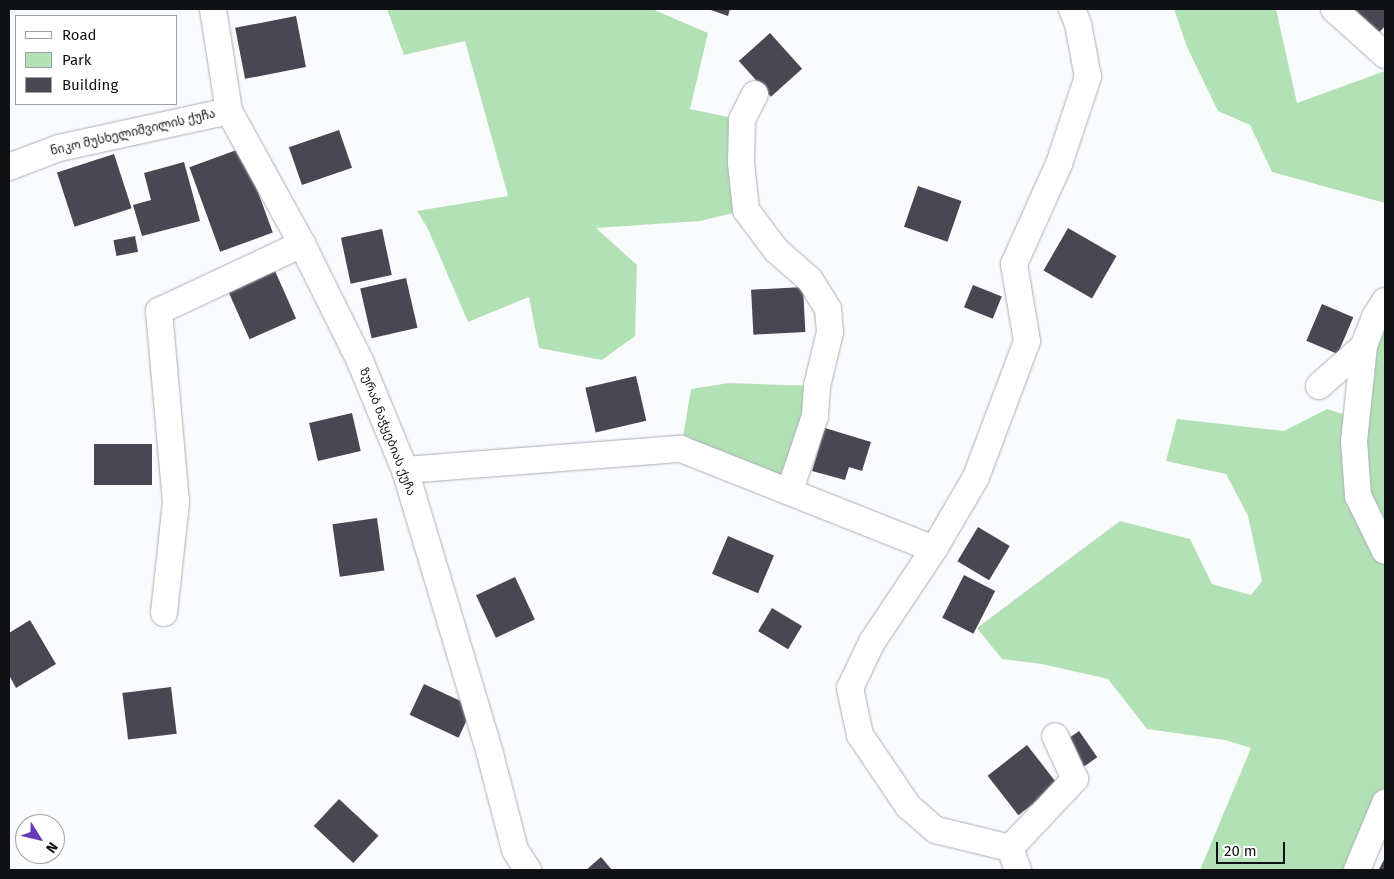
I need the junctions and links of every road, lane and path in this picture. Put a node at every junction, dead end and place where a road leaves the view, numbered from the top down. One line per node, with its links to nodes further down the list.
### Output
1 (213, 9): 6 (street, ზურაბ ნაჭყებიას ქუჩა)
2 (1072, 9): 14 (street)
3 (1334, 9): 4 (street)
4 (1385, 54)
5 (755, 94): 13 (street)
6 (229, 111): 7 (street, ნიკო მუსხელიშვილის ქუჩა); 8 (street, ზურაბ ნაჭყებიას ქუჩა)
7 (9, 167)
8 (302, 244): 12 (street, ზურაბ ნაჭყებიას ქუჩა); 16 (street)
9 (1382, 311): 10 (street)
10 (1364, 346): 11 (street); 15 (street)
11 (1319, 386)
12 (405, 470): 13 (street); 20 (street, ზურაბ ნაჭყებიას ქუჩა)
13 (790, 490): 14 (street)
14 (934, 549): 19 (street)
15 (1385, 550)
16 (164, 613)
17 (1055, 736): 19 (street)
18 (1384, 809): 21 (street)
19 (1014, 859)
20 (528, 870)
21 (1357, 870)

